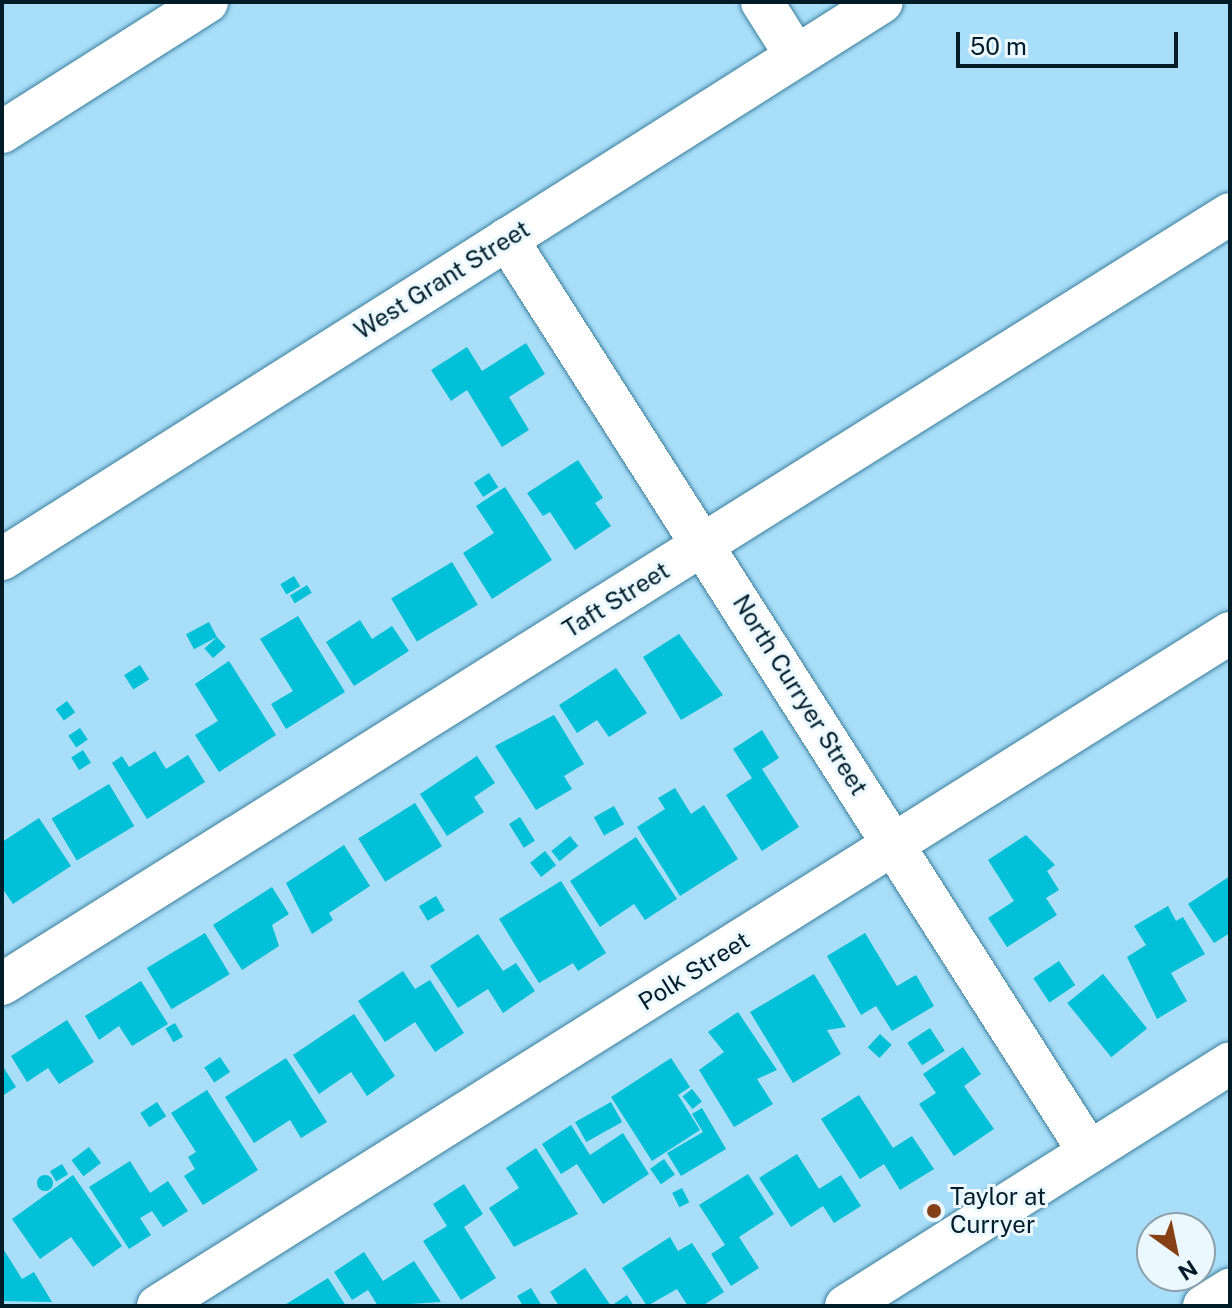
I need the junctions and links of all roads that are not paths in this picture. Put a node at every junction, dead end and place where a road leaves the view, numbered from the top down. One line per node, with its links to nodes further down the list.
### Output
1 (207, 2): 5 (street)
2 (762, 2): 4 (street)
3 (882, 2): 4 (street, West Grant Street)
4 (796, 56): 7 (street, West Grant Street)
5 (2, 132)
6 (1230, 214): 8 (street, Taft Street)
7 (507, 239): 8 (street, North Curryer Street); 9 (street, West Grant Street)
8 (704, 545): 11 (street, North Curryer Street); 12 (street, Taft Street)
9 (2, 559)
10 (1230, 633): 11 (street, Polk Street)
11 (895, 845): 14 (street, North Curryer Street); 16 (street, Polk Street)
12 (2, 984)
13 (1230, 1063): 14 (street)
14 (1089, 1152): 17 (street)
15 (1230, 1290): 18 (street)
16 (158, 1306)
17 (846, 1306)
18 (1204, 1306)

